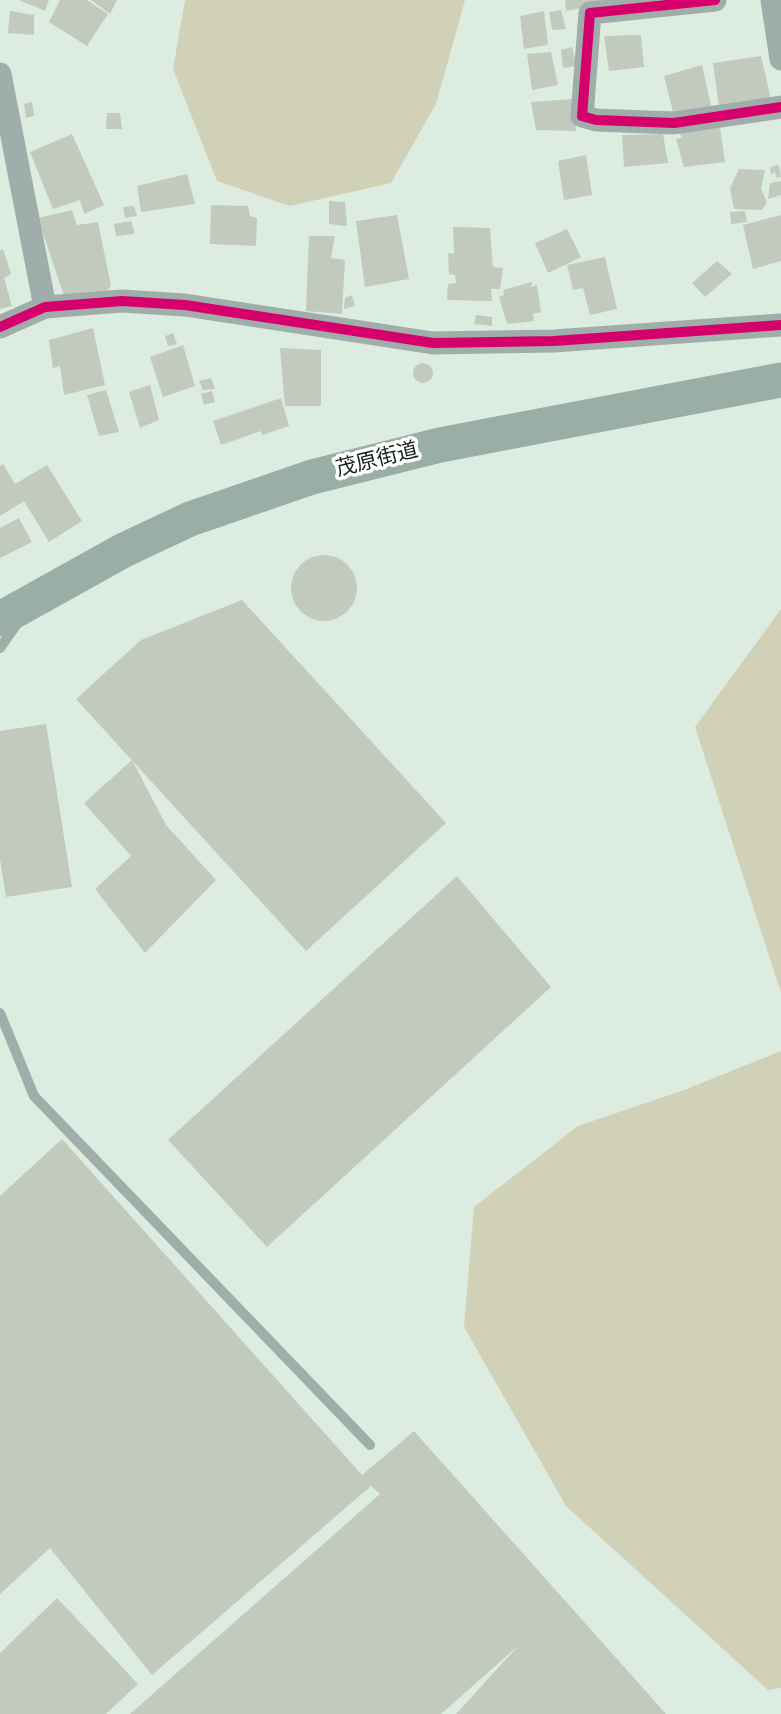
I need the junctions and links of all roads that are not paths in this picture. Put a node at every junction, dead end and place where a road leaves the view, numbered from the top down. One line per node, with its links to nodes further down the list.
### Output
1 (715, 0): 5 (street)
2 (772, 0): 3 (street)
3 (781, 58)
4 (0, 75): 6 (street)
5 (781, 107)
6 (46, 307): 7 (street); 8 (street)
7 (781, 325)
8 (0, 327)
9 (781, 380): 10 (main road, 茂原街道)
10 (35, 599): 11 (main road, 茂原街道); 12 (lane)
11 (0, 620)
12 (0, 648)
13 (0, 1013): 14 (lane)
14 (370, 1445)

